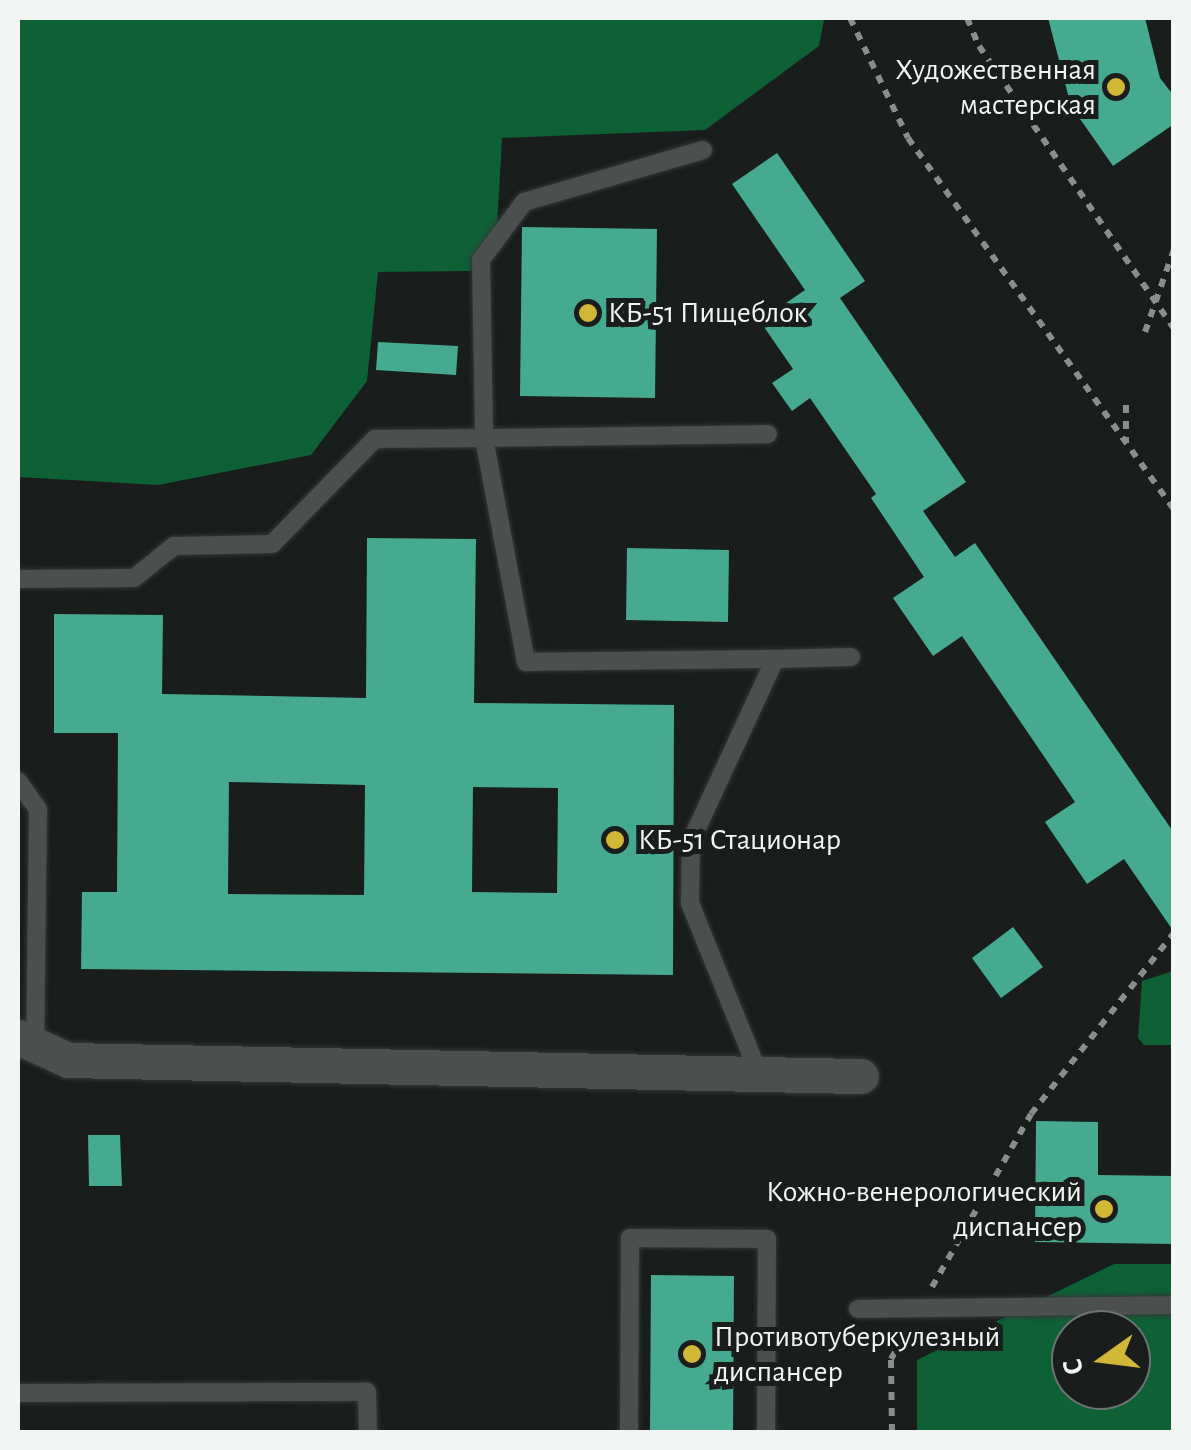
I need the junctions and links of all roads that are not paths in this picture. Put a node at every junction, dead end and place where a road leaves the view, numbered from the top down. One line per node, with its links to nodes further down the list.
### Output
1 (702, 150): 3 (lane)
2 (768, 434): 3 (lane)
3 (484, 438): 4 (lane); 6 (lane)
4 (18, 579)
5 (850, 656): 6 (lane)
6 (776, 659): 9 (lane)
7 (18, 781): 8 (lane)
8 (26, 1041): 9 (street)
9 (758, 1074): 10 (street)
10 (861, 1076)
11 (1174, 1305): 12 (lane)
12 (858, 1309)
13 (18, 1393): 14 (lane)
14 (368, 1432)
15 (629, 1432): 16 (lane)
16 (766, 1432)

